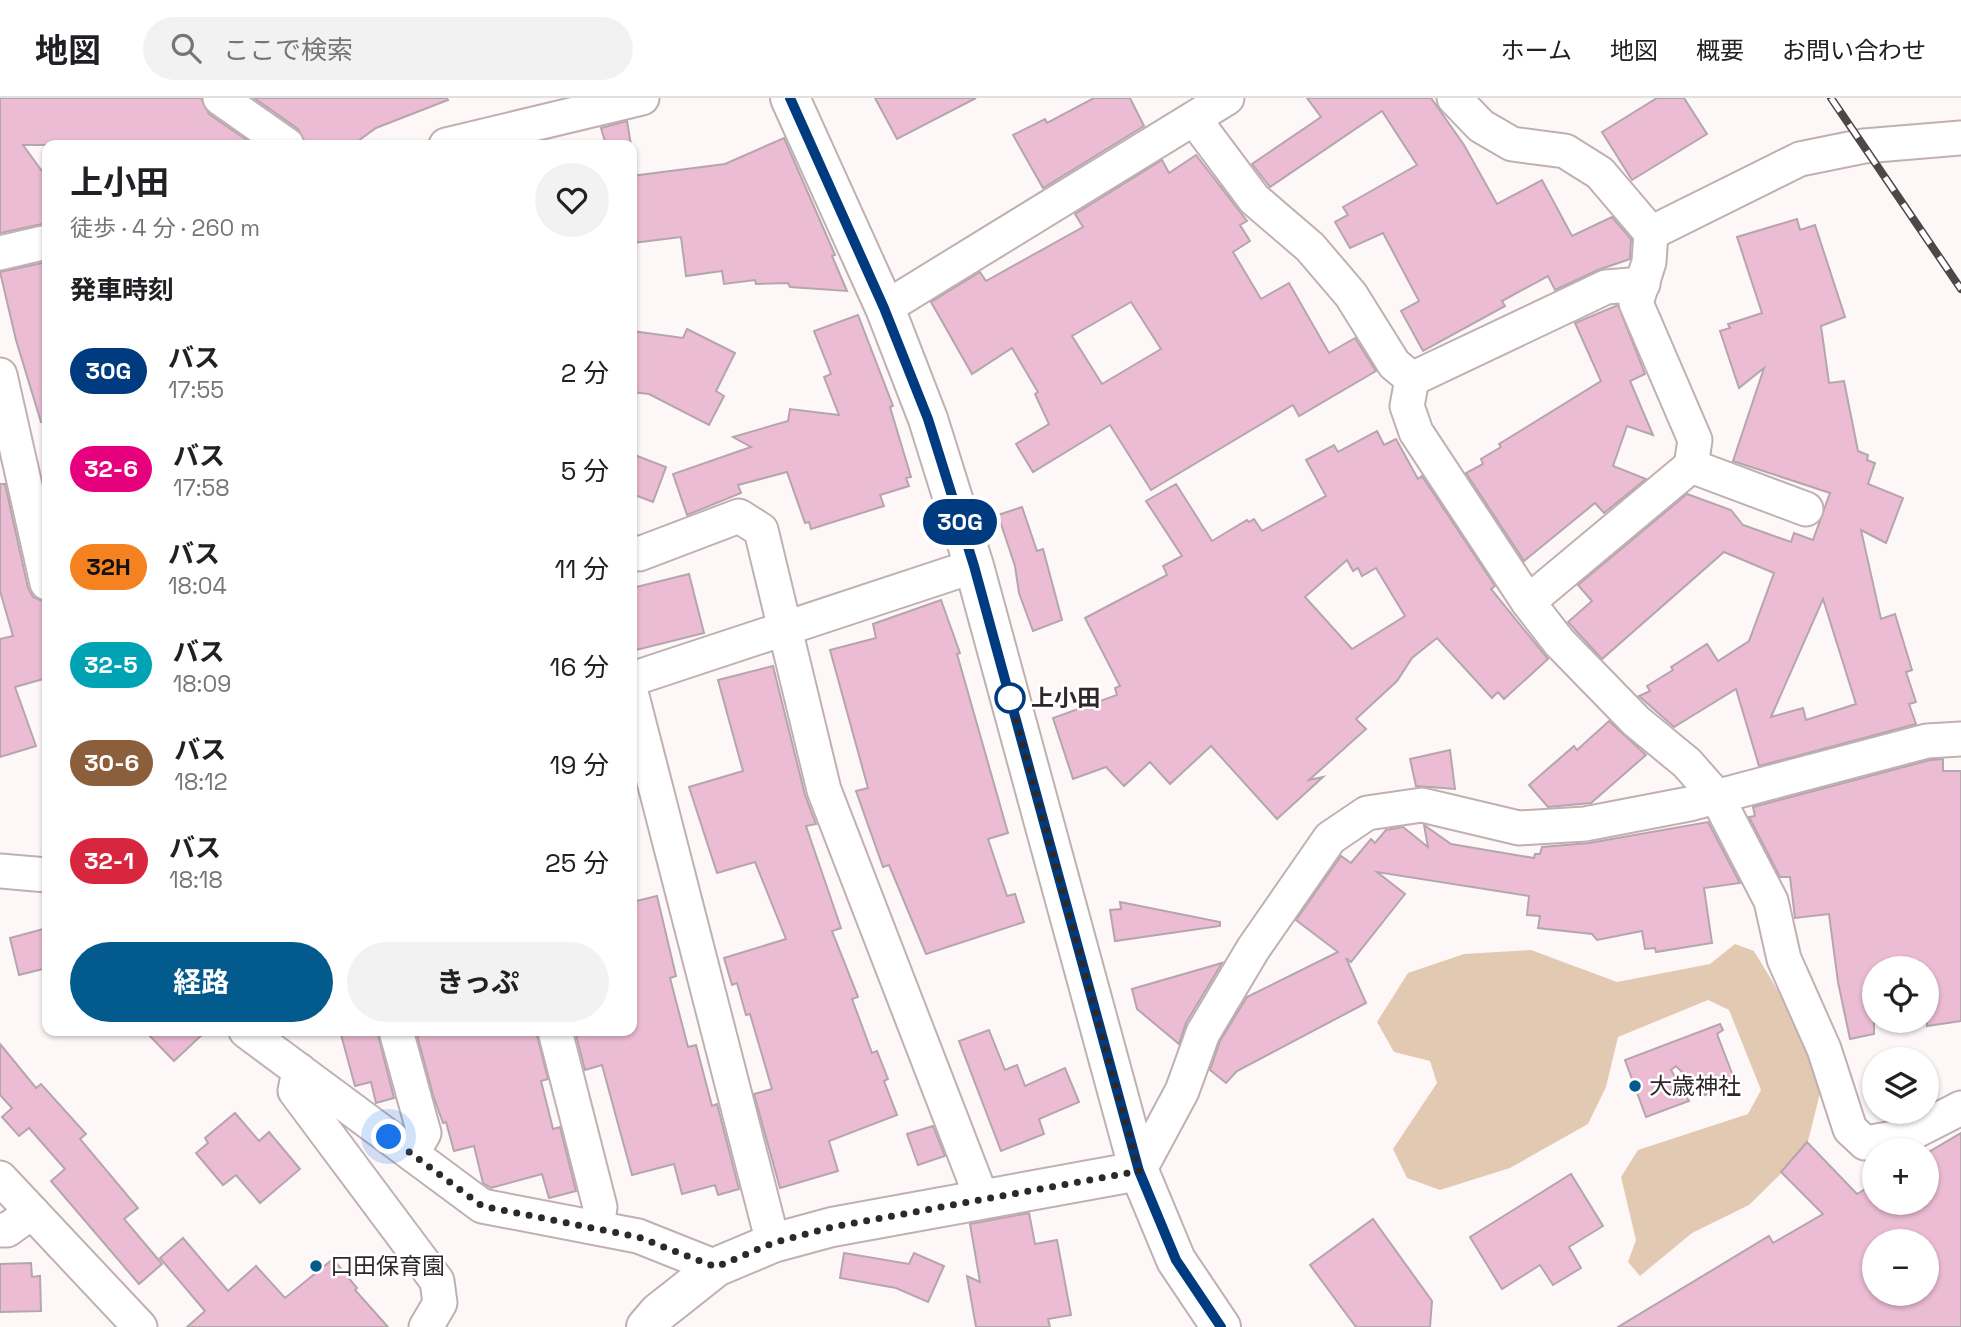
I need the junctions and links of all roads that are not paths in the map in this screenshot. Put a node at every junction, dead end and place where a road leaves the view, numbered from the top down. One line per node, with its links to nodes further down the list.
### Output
1 (220, 98): 8 (street)
2 (642, 98): 9 (street)
3 (790, 98): 14 (main road)
4 (1227, 98): 6 (street)
5 (1454, 98): 10 (street)
6 (1195, 120): 14 (street); 16 (street)
7 (1961, 138): 10 (street)
8 (280, 140)
9 (467, 140)
10 (1651, 233): 13 (street)
11 (42, 243): 12 (street)
12 (0, 253)
13 (1643, 284): 16 (street); 17 (street)
14 (884, 308): 21 (main road)
15 (0, 375): 20 (street)
16 (1412, 379): 22 (street)
17 (1691, 466): 18 (street); 22 (street)
18 (1806, 509)
19 (637, 553): 23 (street)
20 (42, 561)
21 (974, 566): 23 (street); 36 (main road)
22 (1528, 602): 27 (street)
23 (786, 628): 24 (street); 38 (street)
24 (637, 677)
25 (637, 715): 42 (street)
26 (1961, 739): 27 (street)
27 (1717, 797): 34 (street); 36 (street)
28 (0, 870): 29 (street)
29 (42, 874)
30 (253, 1036): 33 (street)
31 (397, 1036): 35 (street)
32 (556, 1036): 40 (street)
33 (299, 1070): 35 (street); 45 (street)
34 (1961, 1108)
35 (412, 1154): 40 (street)
36 (1139, 1171): 38 (main road); 47 (main road)
37 (0, 1178): 39 (street)
38 (982, 1199): 42 (main road)
39 (32, 1212): 41 (street); 44 (street)
40 (597, 1228): 43 (street)
41 (0, 1230)
42 (773, 1243): 43 (main road)
43 (716, 1267): 46 (main road)
44 (140, 1327)
45 (426, 1327)
46 (646, 1327)
47 (1221, 1327)

